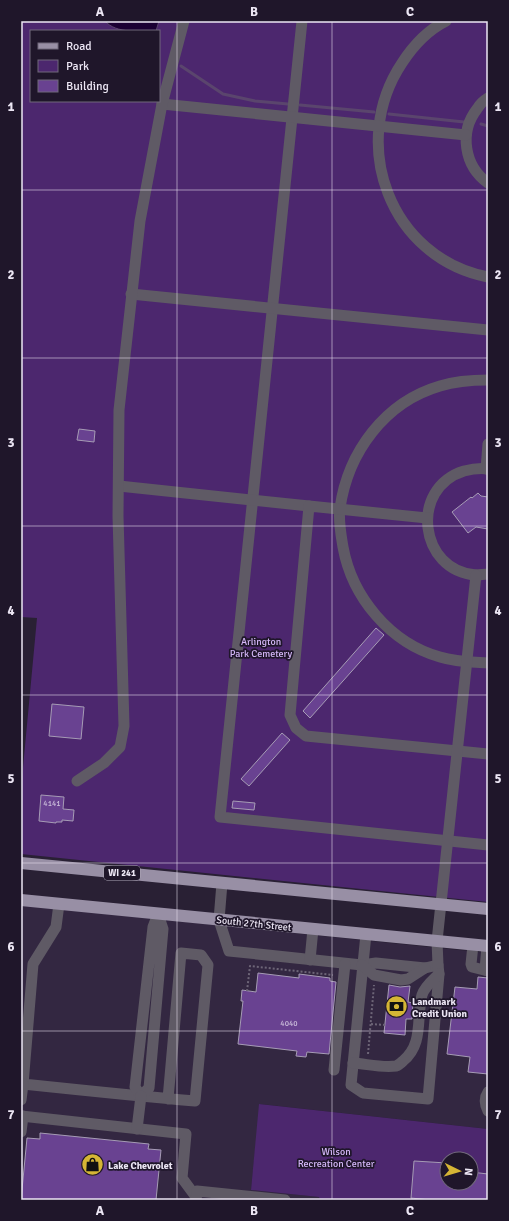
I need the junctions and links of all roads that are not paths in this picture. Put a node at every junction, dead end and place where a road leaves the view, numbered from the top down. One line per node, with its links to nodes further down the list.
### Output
1 (184, 21): 5 (lane)
2 (302, 21): 6 (lane)
3 (443, 22): 7 (lane)
4 (488, 98): 8 (lane)
5 (162, 104): 6 (lane); 11 (lane)
6 (292, 118): 7 (lane); 12 (lane)
7 (378, 127): 8 (lane); 10 (lane)
8 (466, 135): 9 (lane)
9 (488, 183)
10 (488, 278)
11 (131, 294): 12 (lane); 17 (lane)
12 (273, 308): 13 (lane); 18 (lane)
13 (488, 330)
14 (488, 380): 20 (lane)
15 (488, 444): 16 (lane)
16 (487, 469): 21 (lane)
17 (119, 486): 18 (lane); 28 (lane)
18 (253, 500): 19 (lane); 29 (lane)
19 (309, 506): 20 (lane); 26 (lane)
20 (340, 509): 21 (lane); 24 (lane)
21 (427, 518): 23 (lane)
22 (488, 574): 23 (lane)
23 (476, 575): 24 (lane)
24 (466, 662): 25 (lane); 26 (lane)
25 (488, 662)
26 (457, 751): 27 (lane); 29 (lane)
27 (488, 754)
28 (77, 781)
29 (448, 840): 30 (lane); 35 (lane)
30 (488, 845)
31 (21, 863): 32 (main road, WI 241)
32 (222, 883): 35 (main road, WI 241); 38 (lane)
33 (21, 900): 34 (main road, South 27th Street)
34 (59, 904): 37 (main road, South 27th Street); 50 (lane)
35 (442, 904): 36 (main road, WI 241); 41 (lane)
36 (488, 909)
37 (158, 914): 38 (main road, South 27th Street); 52 (lane)
38 (219, 920): 39 (main road, South 27th Street); 44 (lane)
39 (313, 929): 40 (main road, South 27th Street); 44 (lane)
40 (366, 934): 41 (main road, South 27th Street); 46 (lane)
41 (437, 941): 42 (main road, South 27th Street); 47 (lane)
42 (473, 945): 43 (main road, South 27th Street); 48 (lane)
43 (487, 946): 48 (lane)
44 (310, 960): 45 (lane)
45 (345, 964): 46 (lane); 49 (lane)
46 (362, 965): 47 (lane); 49 (lane)
47 (438, 969): 49 (lane); 49 (lane)
48 (487, 970)
49 (352, 1068)
50 (23, 1084): 52 (lane); 54 (lane)
51 (488, 1092): 55 (lane)
52 (141, 1096): 53 (lane); 57 (lane)
53 (168, 1098): 53 (lane)
54 (21, 1100)
55 (488, 1111)
56 (22, 1116): 57 (lane); 58 (lane)
57 (138, 1129): 59 (lane)
58 (21, 1132)
59 (196, 1199): 60 (lane)
60 (285, 1200)

